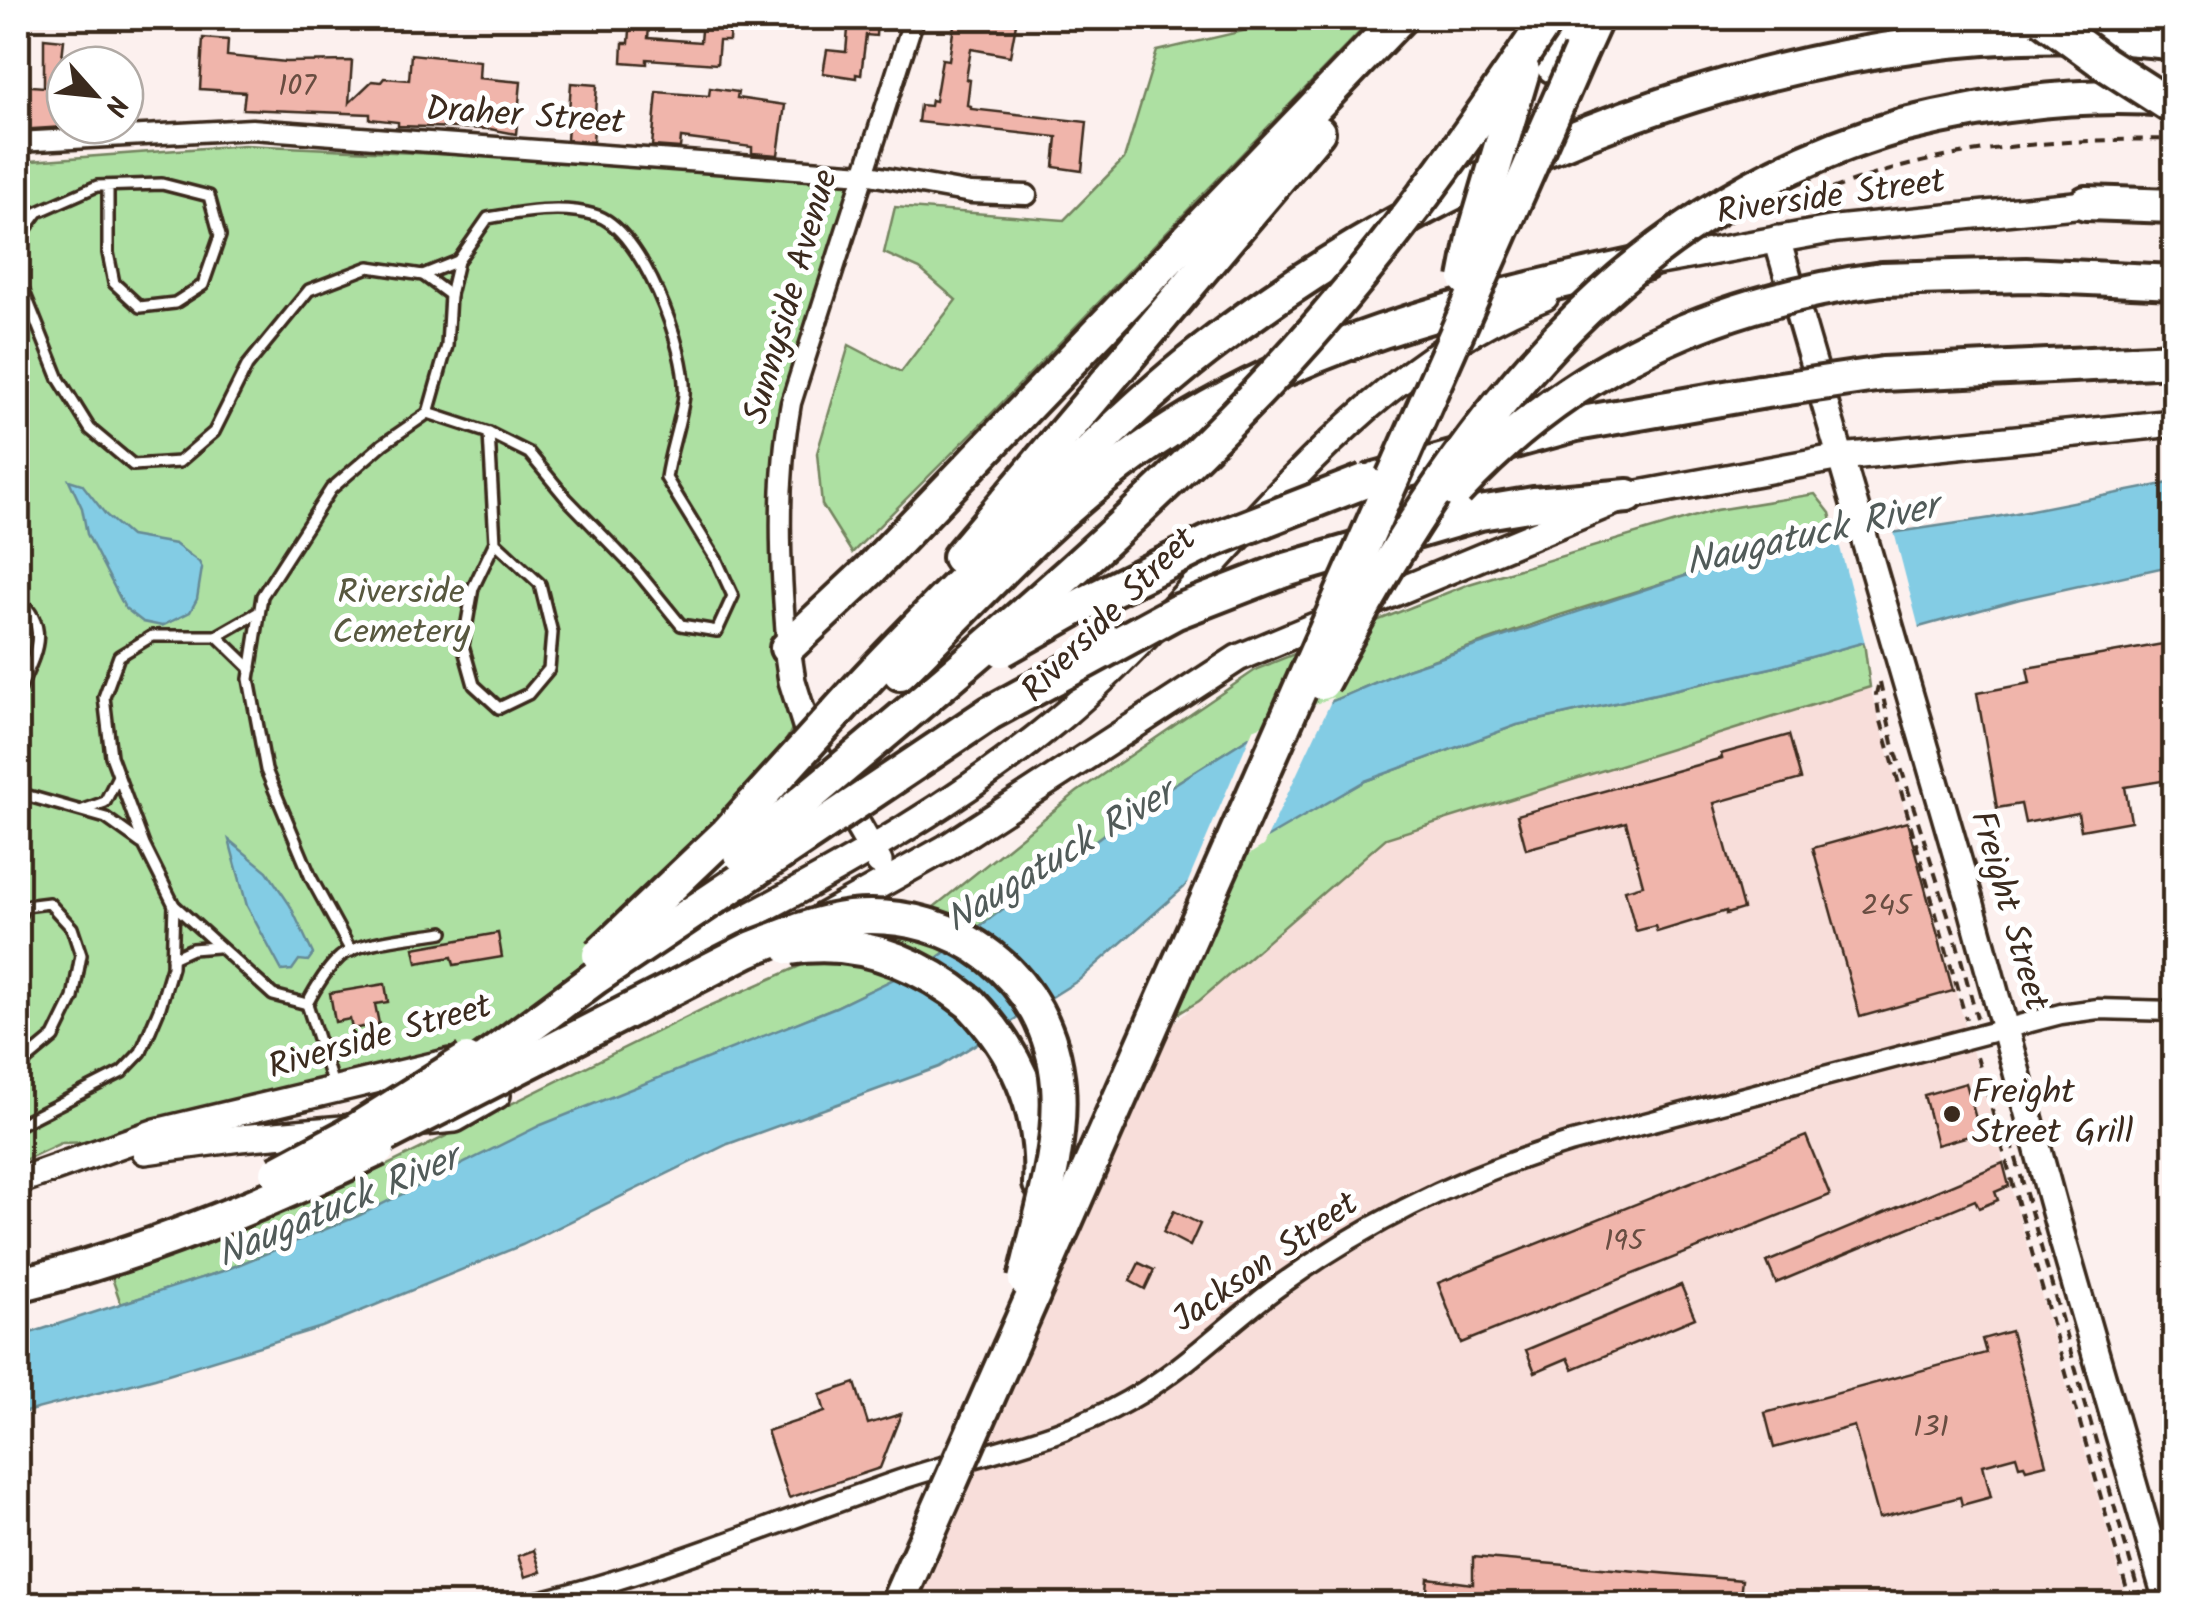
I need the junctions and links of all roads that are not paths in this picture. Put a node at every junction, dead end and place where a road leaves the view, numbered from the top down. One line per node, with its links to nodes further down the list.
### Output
1 (914, 18): 13 (street, Sunnyside Avenue)
2 (1400, 18): 38 (highway)
3 (1414, 18): 42 (highway)
4 (1532, 18): 27 (highway, bridge)
5 (1548, 18): 40 (highway, bridge)
6 (1569, 18): 27 (highway, bridge)
7 (1596, 18): 57 (highway, bridge)
8 (2043, 18): 11 (highway, bridge)
9 (2174, 42): 42 (highway)
10 (2174, 100): 57 (highway, bridge)
11 (2174, 108)
12 (18, 142): 13 (street, Draher Street)
13 (864, 174): 15 (street, Draher Street); 38 (street, Sunnyside Avenue)
14 (108, 186): 14 (lane); 19 (lane)
15 (1027, 195)
16 (2174, 198): 17 (street, Riverside Street)
17 (2086, 203): 18 (highway); 20 (street, Riverside Street)
18 (2174, 206)
19 (18, 238): 23 (lane)
20 (1777, 239): 21 (street, Riverside Street); 32 (street, Freight Street)
21 (1659, 260): 42 (highway); 47 (street, Riverside Street)
22 (458, 262): 24 (lane); 26 (lane); 31 (lane)
23 (19, 270): 24 (lane)
24 (422, 276): 26 (lane)
25 (2174, 282): 57 (highway, bridge)
26 (450, 295): 29 (lane)
27 (1465, 298): 57 (highway, bridge)
28 (2174, 360): 40 (highway, bridge)
29 (428, 413): 31 (lane); 36 (lane)
30 (2174, 424): 32 (street, Riverside Street)
31 (489, 433): 34 (lane)
32 (1841, 457): 33 (street, Riverside Street); 59 (street, Freight Street)
33 (1628, 496): 48 (street, Riverside Street); 55 (highway, bridge)
34 (495, 542): 34 (lane)
35 (18, 599): 41 (lane)
36 (260, 612): 37 (lane); 39 (lane)
37 (217, 636): 39 (lane); 43 (lane)
38 (787, 648): 47 (street, Sunnyside Avenue)
39 (250, 669): 53 (lane)
40 (946, 681): 55 (highway, bridge)
41 (18, 694)
42 (856, 696): 66 (highway, bridge)
43 (118, 776): 45 (lane); 46 (lane)
44 (18, 793): 45 (lane)
45 (81, 811): 46 (lane)
46 (144, 845): 49 (lane)
47 (872, 848): 48 (street, Sunnyside Avenue); 61 (street, Riverside Street)
48 (890, 880): 64 (street, Riverside Street)
49 (174, 905): 52 (lane); 54 (lane)
50 (18, 918): 60 (lane)
51 (443, 932): 53 (lane)
52 (218, 947): 54 (lane); 56 (lane)
53 (352, 952): 56 (lane)
54 (172, 958): 62 (lane)
55 (595, 978): 63 (highway, bridge)
56 (307, 1004): 61 (lane)
57 (1161, 1010): 67 (highway, bridge)
58 (2174, 1011): 59 (street, Jackson Street)
59 (1986, 1035): 68 (street, Jackson Street); 70 (street, Freight Street)
60 (18, 1067)
61 (335, 1091): 64 (street, Riverside Street)
62 (18, 1125)
63 (357, 1150): 66 (highway, bridge); 67 (highway, bridge)
64 (91, 1154): 65 (street, Riverside Street)
65 (18, 1181)
66 (18, 1284): 67 (highway, bridge)
67 (1007, 1355): 69 (highway, bridge)
68 (530, 1604)
69 (897, 1604)
70 (2168, 1604)

